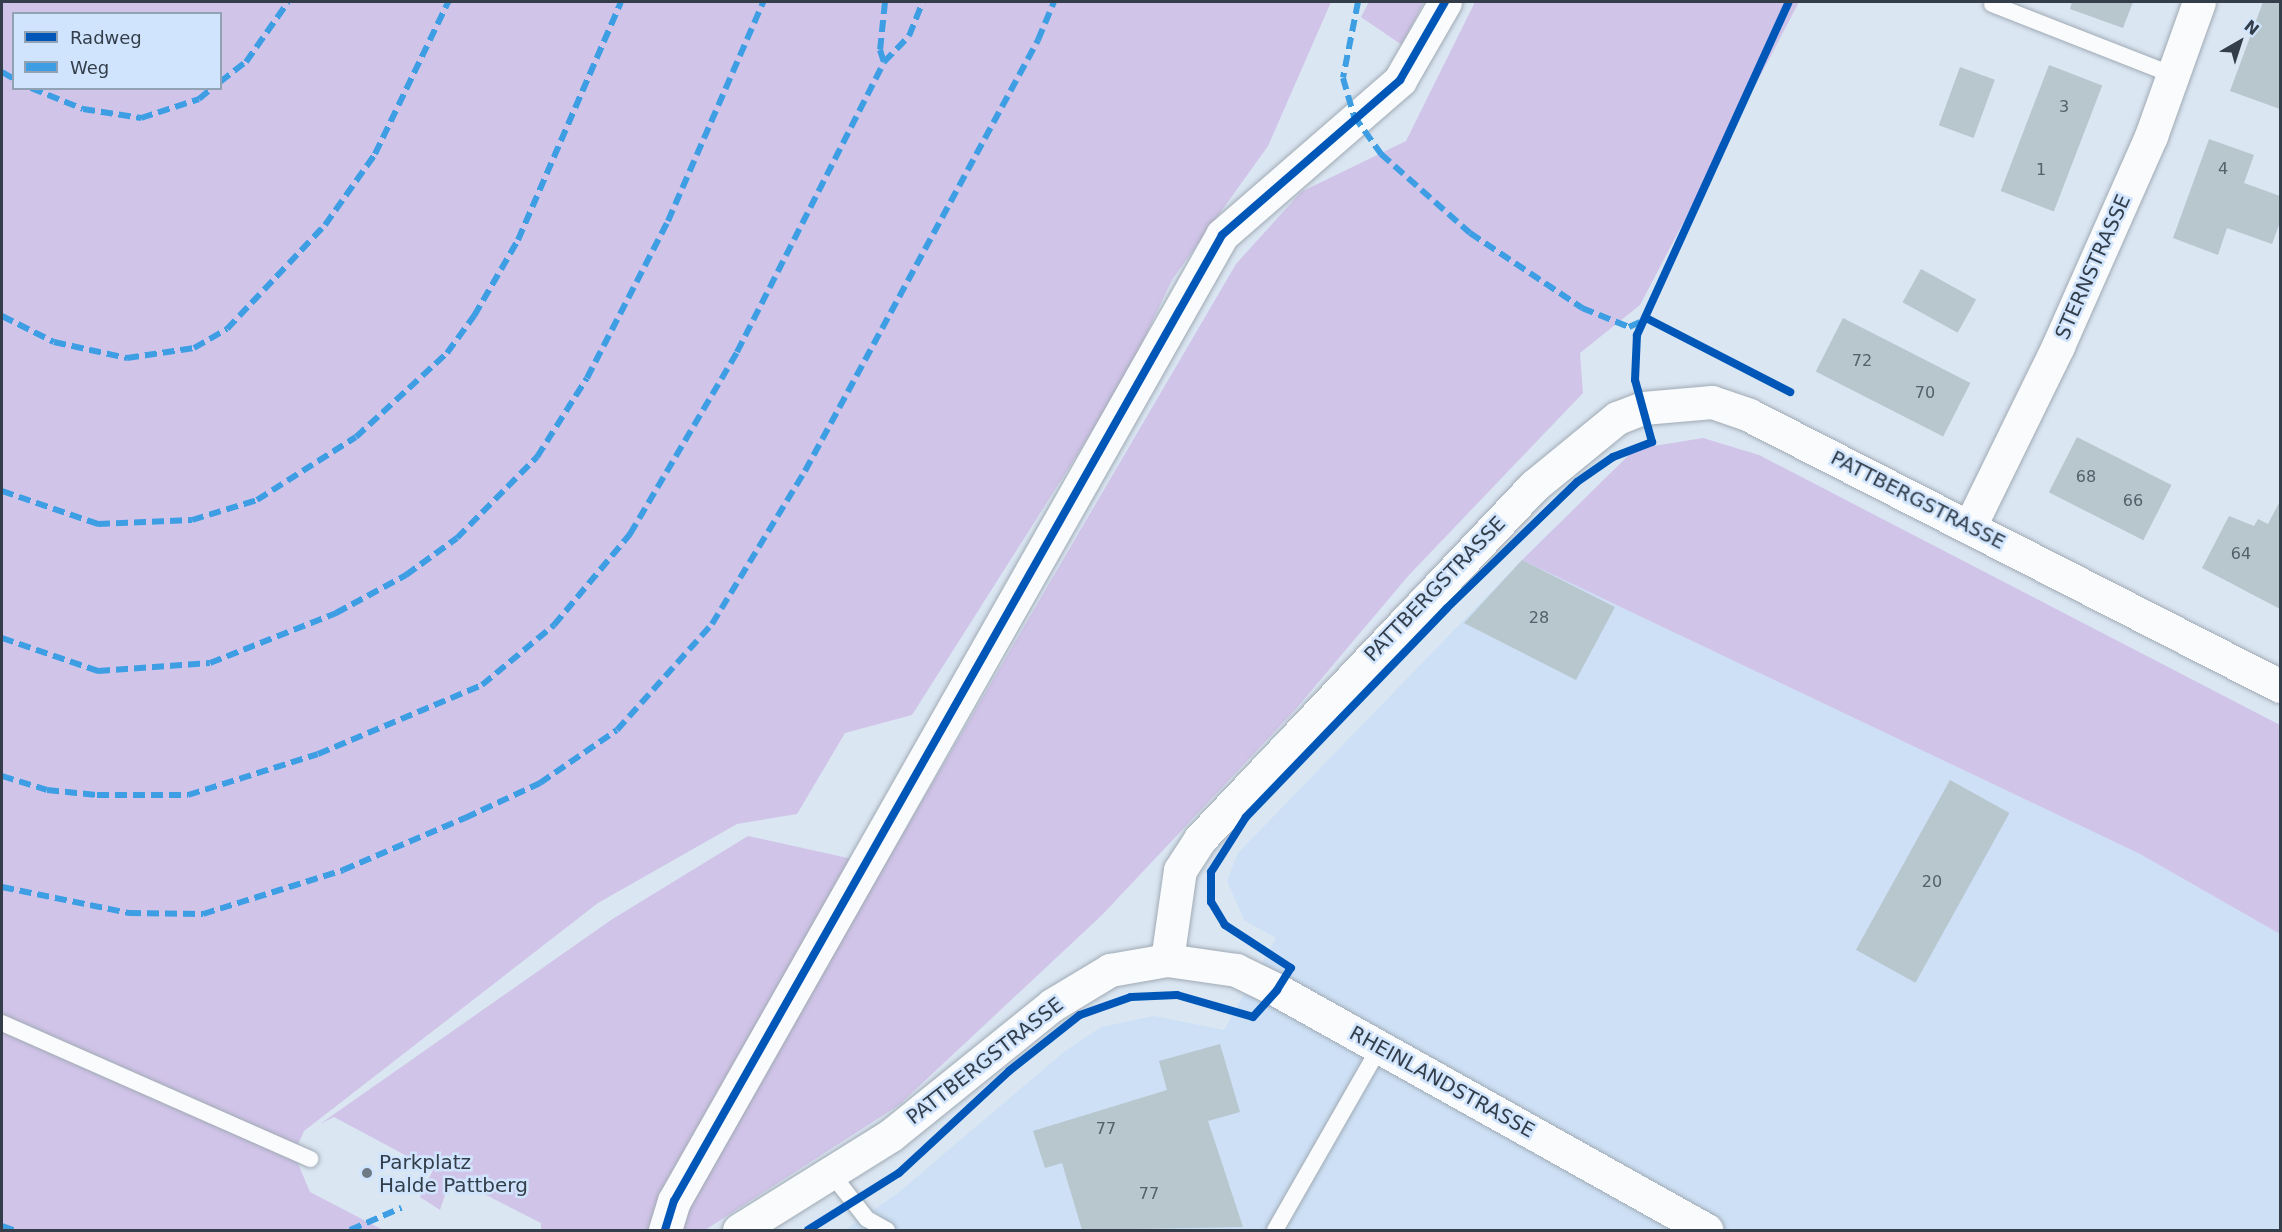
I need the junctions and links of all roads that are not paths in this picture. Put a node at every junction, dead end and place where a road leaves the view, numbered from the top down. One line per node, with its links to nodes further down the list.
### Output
1 (1445, 2): 12 (street)
2 (2199, 2): 4 (street, STERNSTRASSE)
3 (1992, 4): 4 (lane)
4 (2173, 75): 5 (street, STERNSTRASSE)
5 (1970, 526): 6 (street, PATTBERGSTRASSE); 7 (street, PATTBERGSTRASSE)
6 (2280, 686)
7 (1167, 960): 9 (street, RHEINLANDSTRASSE); 11 (street, PATTBERGSTRASSE)
8 (2, 1023): 10 (lane)
9 (1380, 1047): 15 (lane); 16 (street, RHEINLANDSTRASSE)
10 (310, 1159)
11 (831, 1173): 13 (street, PATTBERGSTRASSE); 14 (lane)
12 (665, 1230)
13 (739, 1230)
14 (887, 1230)
15 (1275, 1230)
16 (1707, 1230)

